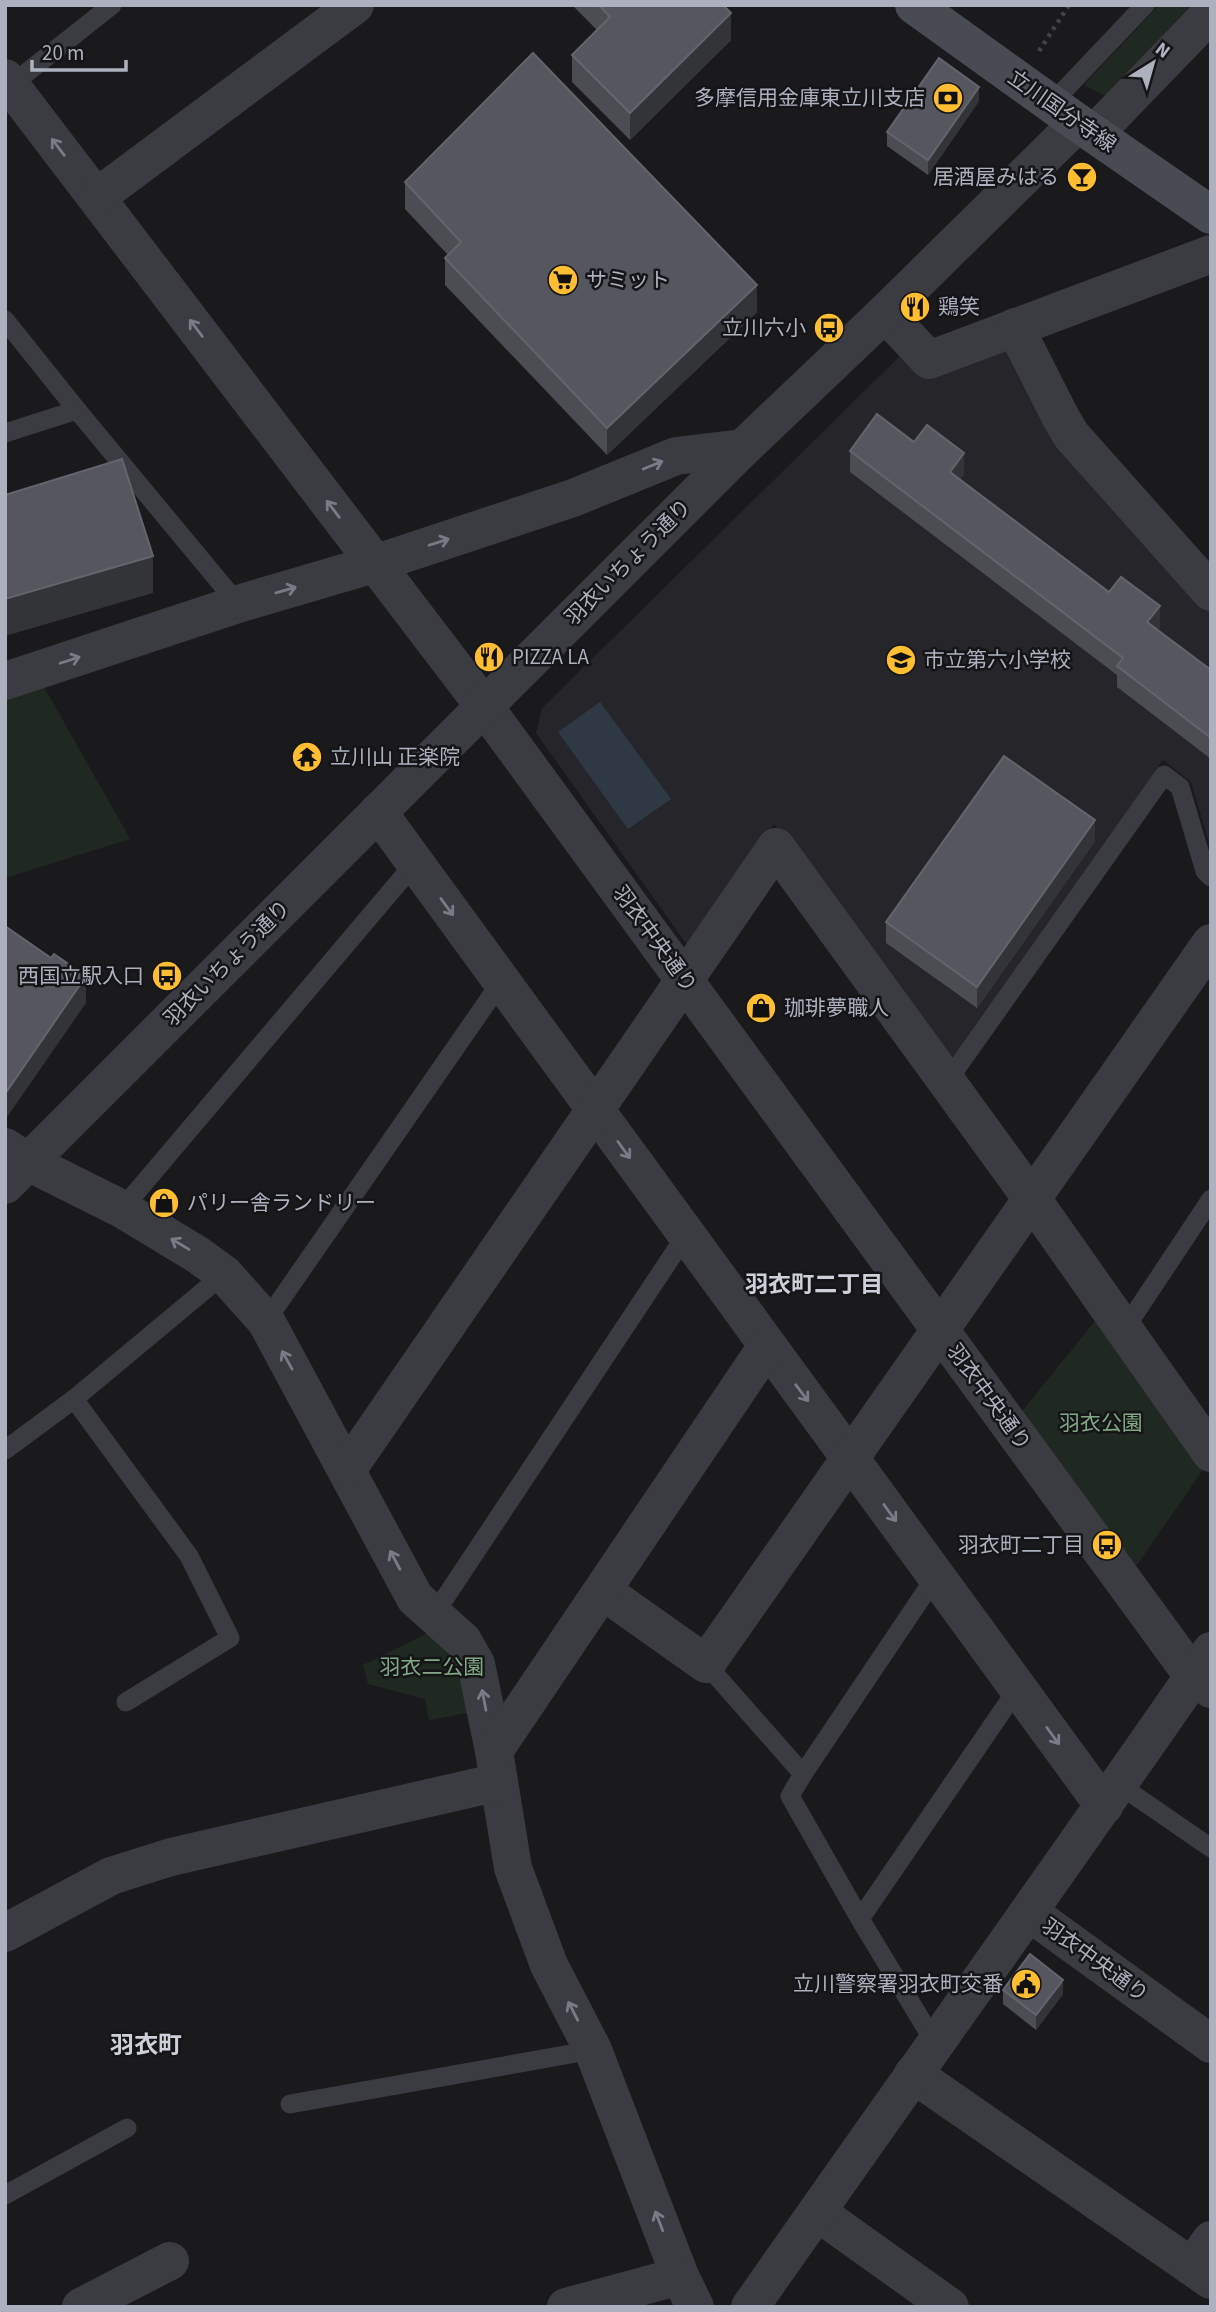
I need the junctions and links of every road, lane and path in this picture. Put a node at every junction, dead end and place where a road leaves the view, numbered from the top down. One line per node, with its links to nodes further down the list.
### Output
1 (112, 5): 9 (lane)
2 (355, 5): 7 (street)
3 (914, 5): 10 (main road, 立川国分寺線)
4 (1069, 5): 8 (path)
5 (1145, 5): 10 (lane)
6 (1211, 13): 10 (street, 羽衣いちょう通り)
7 (315, 17): 11 (street)
8 (1034, 58)
9 (8, 81): 11 (street, 羽衣中央通り, one-way to 9)
10 (1074, 120): 12 (main road, 立川国分寺線); 14 (street, 羽衣いちょう通り)
11 (97, 197): 20 (street, 羽衣中央通り, one-way to 11)
12 (1209, 211)
13 (1211, 254): 16 (street)
14 (885, 313): 16 (street); 19 (street, 羽衣いちょう通り)
15 (5, 320): 17 (lane)
16 (1015, 327): 21 (street)
17 (77, 410): 18 (lane); 22 (lane)
18 (5, 433)
19 (743, 447): 20 (street, one-way to 19); 24 (street, 羽衣いちょう通り)
20 (374, 564): 22 (street, one-way to 20); 24 (street, 羽衣中央通り)
21 (1211, 592)
22 (238, 604): 23 (street, one-way to 22)
23 (5, 681)
24 (484, 706): 25 (street, 羽衣いちょう通り); 29 (street, 羽衣中央通り)
25 (378, 812): 26 (street); 33 (street, 羽衣いちょう通り)
26 (415, 863): 30 (street, one-way to 30); 36 (lane)
27 (1211, 877): 31 (lane)
28 (1211, 943): 34 (street)
29 (684, 980): 31 (street); 32 (street); 40 (street, 羽衣中央通り)
30 (501, 982): 32 (street); 39 (lane)
31 (946, 1083): 34 (street)
32 (596, 1111): 37 (street, one-way to 37); 47 (street)
33 (13, 1165): 36 (street)
34 (1031, 1199): 40 (street); 41 (street)
35 (1211, 1199): 41 (lane)
36 (122, 1209): 38 (street, one-way to 36)
37 (686, 1235): 42 (street); 50 (lane)
38 (224, 1274): 39 (street); 43 (lane)
39 (266, 1321): 47 (street, one-way to 39)
40 (940, 1330): 46 (street); 52 (street, 羽衣中央通り)
41 (1124, 1330): 44 (street)
42 (767, 1346): 46 (street, one-way to 46); 49 (street)
43 (74, 1399): 45 (lane); 54 (lane)
44 (1206, 1431)
45 (5, 1450)
46 (850, 1457): 48 (street, one-way to 48); 51 (street)
47 (347, 1470): 50 (street, one-way to 47)
48 (936, 1576): 53 (street); 56 (lane)
49 (603, 1591): 51 (street); 55 (street)
50 (433, 1616): 55 (street, one-way to 50)
51 (706, 1664): 56 (lane)
52 (1205, 1672): 57 (street, 羽衣中央通り)
53 (1018, 1688): 57 (street, one-way to 57); 60 (lane)
54 (126, 1702)
55 (496, 1766): 61 (street); 64 (street, one-way to 55)
56 (803, 1774): 60 (lane)
57 (1111, 1795): 58 (lane); 59 (street, 羽衣中央通り)
58 (1211, 1848)
59 (1030, 1913): 62 (street); 63 (street, 羽衣中央通り)
60 (860, 1919): 62 (lane)
61 (5, 1933)
62 (935, 2043): 65 (street)
63 (1211, 2044)
64 (593, 2050): 66 (lane); 72 (street, one-way to 64)
65 (913, 2074): 69 (street); 71 (street)
66 (290, 2104)
67 (127, 2128): 68 (lane)
68 (5, 2195)
69 (817, 2212): 75 (street); 76 (street)
70 (170, 2261): 73 (street)
71 (1204, 2262)
72 (687, 2292): 74 (street)
73 (80, 2307)
74 (566, 2307)
75 (750, 2307)
76 (950, 2307)

